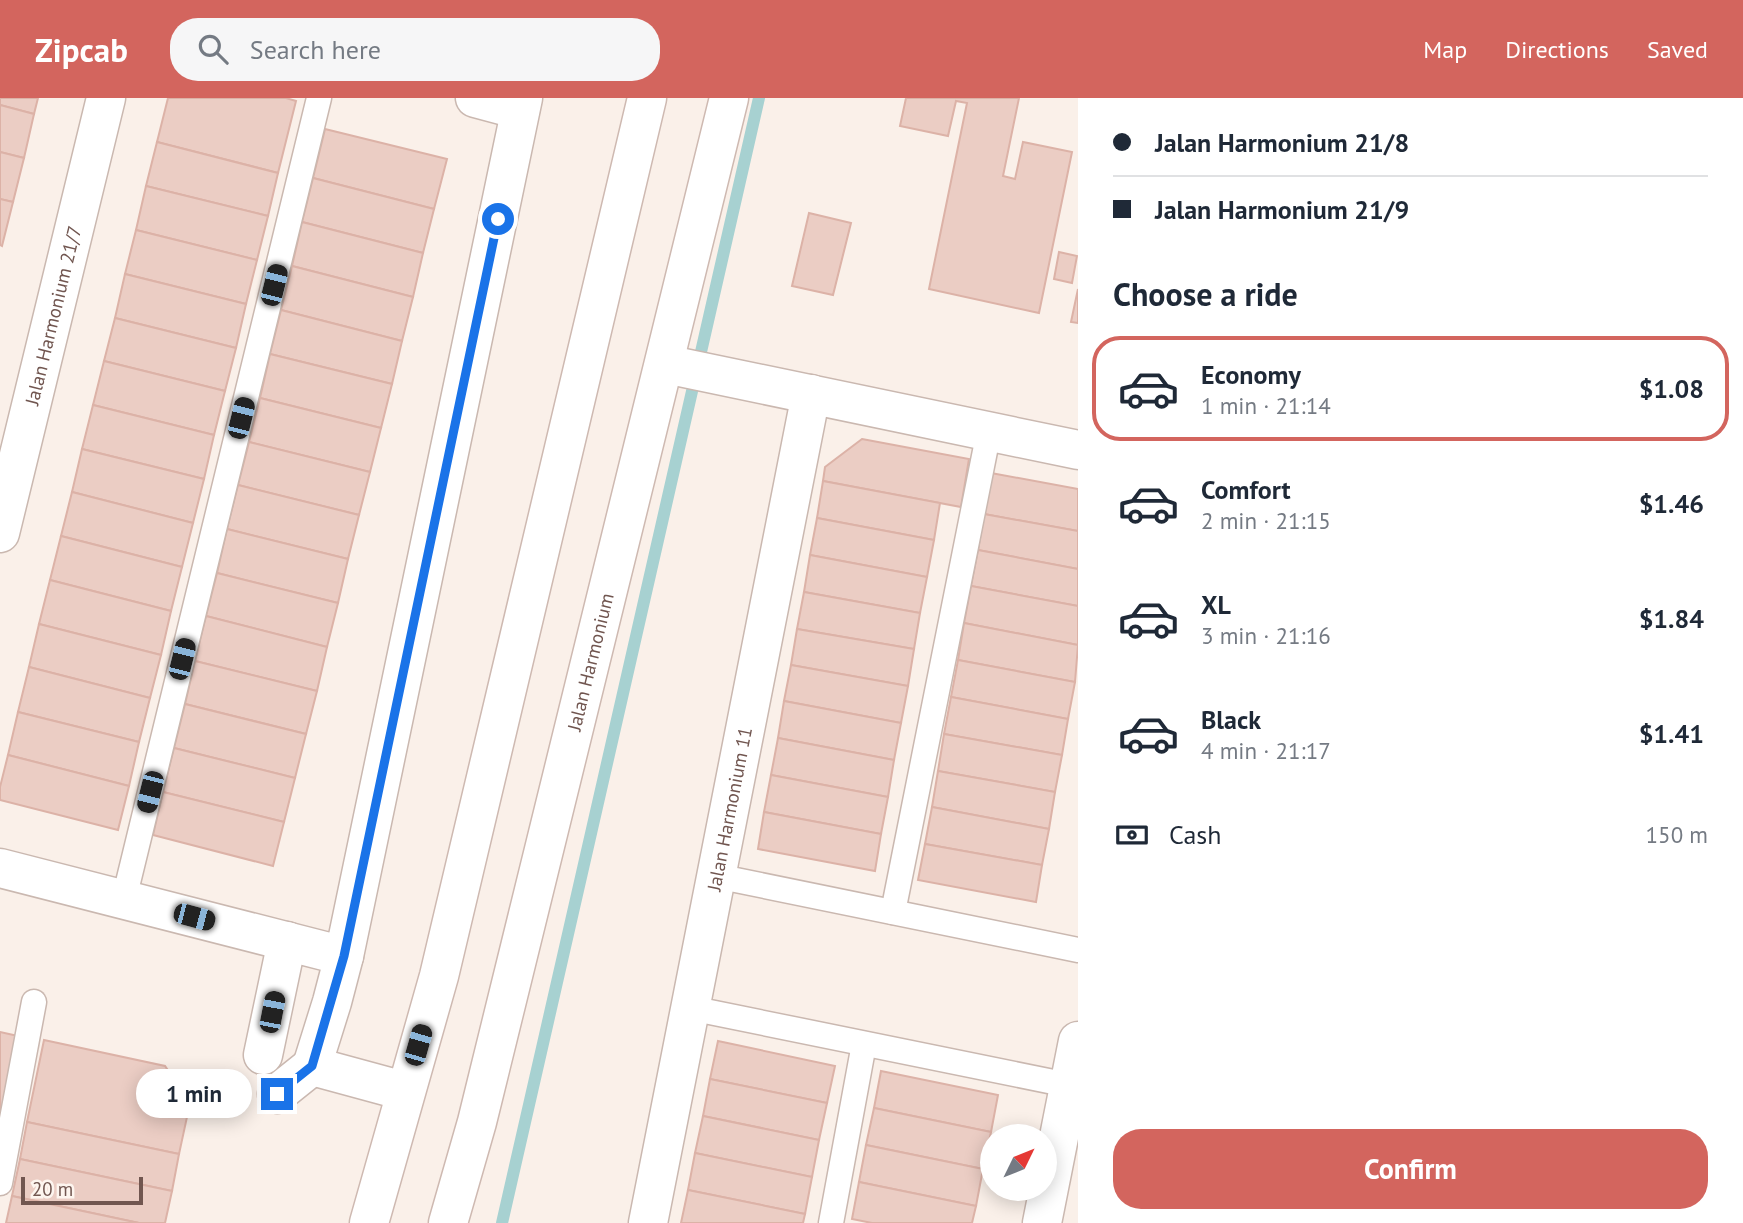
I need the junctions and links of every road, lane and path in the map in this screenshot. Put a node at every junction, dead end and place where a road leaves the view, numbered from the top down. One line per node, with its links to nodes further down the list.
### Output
1 (106, 98): 11 (street, Jalan Harmonium 21/7)
2 (319, 98): 14 (lane)
3 (475, 98): 6 (street)
4 (647, 98): 26 (street)
5 (729, 98): 7 (street, Jalan Harmonium)
6 (522, 104): 18 (street)
7 (665, 364): 8 (street); 30 (street, Jalan Harmonium)
8 (811, 394): 9 (street); 13 (street, Jalan Harmonium 11)
9 (989, 431): 10 (street); 15 (lane)
10 (1078, 450)
11 (0, 533)
12 (0, 868): 14 (street)
13 (716, 876): 15 (lane); 20 (street, Jalan Harmonium 11)
14 (124, 899): 16 (street)
15 (893, 912): 17 (lane)
16 (286, 941): 18 (street); 23 (street)
17 (1078, 950)
18 (344, 956): 24 (street)
19 (34, 1002): 28 (lane)
20 (690, 1008): 22 (lane); 31 (street, Jalan Harmonium 11)
21 (1078, 1041): 25 (street)
22 (864, 1044): 25 (lane); 32 (lane)
23 (263, 1055)
24 (312, 1066): 26 (street); 27 (street)
25 (1074, 1086): 33 (street)
26 (404, 1091): 29 (street)
27 (277, 1094)
28 (0, 1183)
29 (369, 1223)
30 (448, 1223)
31 (648, 1223)
32 (831, 1223)
33 (1042, 1223)

